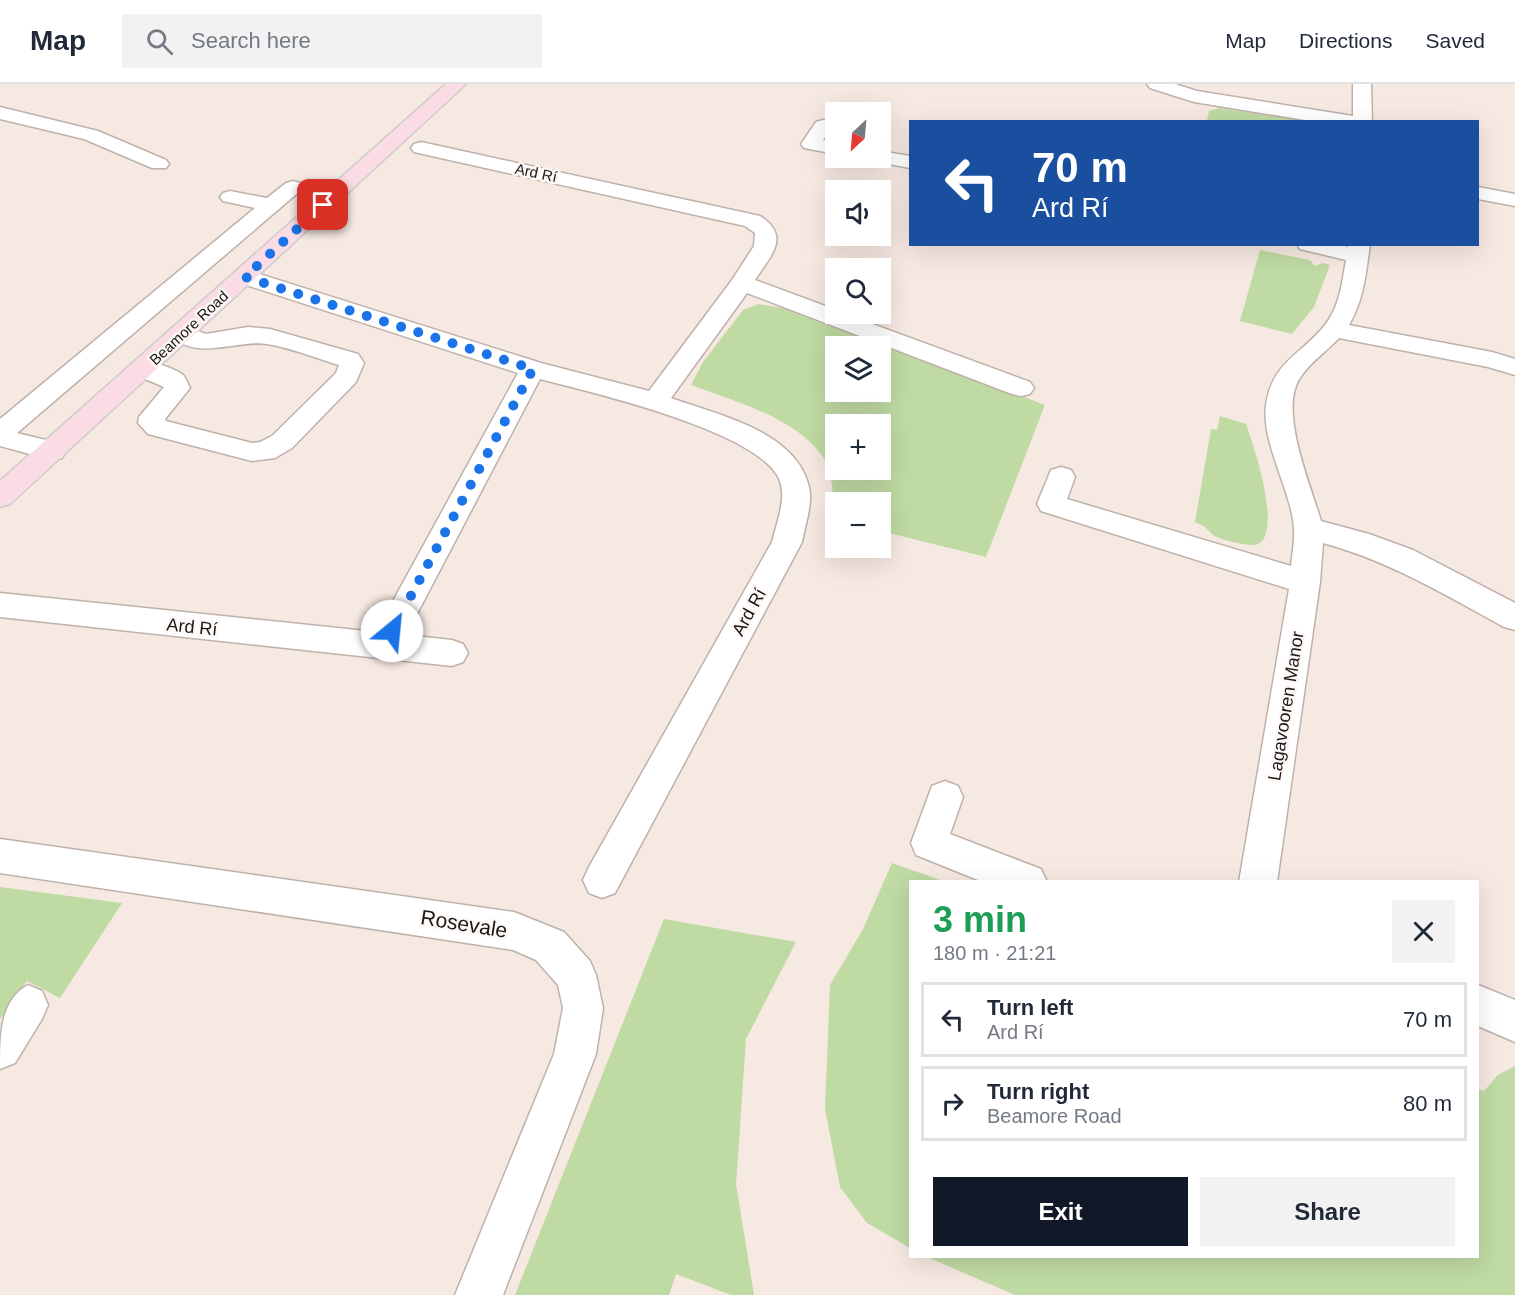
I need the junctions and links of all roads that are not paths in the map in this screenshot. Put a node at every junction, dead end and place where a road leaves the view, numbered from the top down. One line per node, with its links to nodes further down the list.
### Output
1 (457, 84): 22 (main road, Beamore Road)
2 (1156, 84): 5 (street)
3 (1362, 84): 6 (street)
4 (0, 113): 9 (street)
5 (1338, 120)
6 (1364, 120)
7 (823, 126): 10 (street)
8 (137, 130): 9 (street)
9 (114, 143): 14 (street)
10 (825, 146)
11 (421, 148): 23 (street, Ard Rí)
12 (891, 158): 13 (street)
13 (909, 162)
14 (159, 164)
15 (293, 187): 19 (street)
16 (1479, 193): 18 (street)
17 (230, 197): 19 (street)
18 (1515, 200)
19 (271, 205): 31 (street)
20 (1325, 246): 21 (street, Lagavooren Manor)
21 (1358, 250): 24 (street, Lagavooren Manor)
22 (245, 277): 25 (main road, Beamore Road); 28 (street, Ard Rí)
23 (742, 284): 29 (street); 30 (street, Ard Rí)
24 (1334, 330): 26 (street); 35 (street, Lagavooren Manor)
25 (183, 333): 27 (main road, Beamore Road); 27 (street)
26 (1515, 367)
27 (144, 369): 32 (main road, Beamore Road)
28 (533, 369): 30 (street, Ard Rí); 39 (street)
29 (1021, 388)
30 (655, 401): 43 (street, Ard Rí)
31 (0, 435): 32 (street)
32 (52, 451): 34 (main road, Beamore Road)
33 (1061, 477): 36 (street)
34 (0, 497)
35 (1309, 529): 36 (street, Lagavooren Manor); 38 (street)
36 (1305, 582): 45 (street, Lagavooren Manor)
37 (0, 605): 39 (street, Ard Rí)
38 (1515, 618)
39 (384, 647): 40 (street, Ard Rí)
40 (452, 653)
41 (945, 797): 44 (street)
42 (0, 856): 50 (street, Rosevale)
43 (602, 880)
44 (1023, 880)
45 (1258, 880)
46 (28, 1005): 49 (street)
47 (1479, 1005): 48 (street)
48 (1515, 1021)
49 (0, 1048)
50 (479, 1295)

